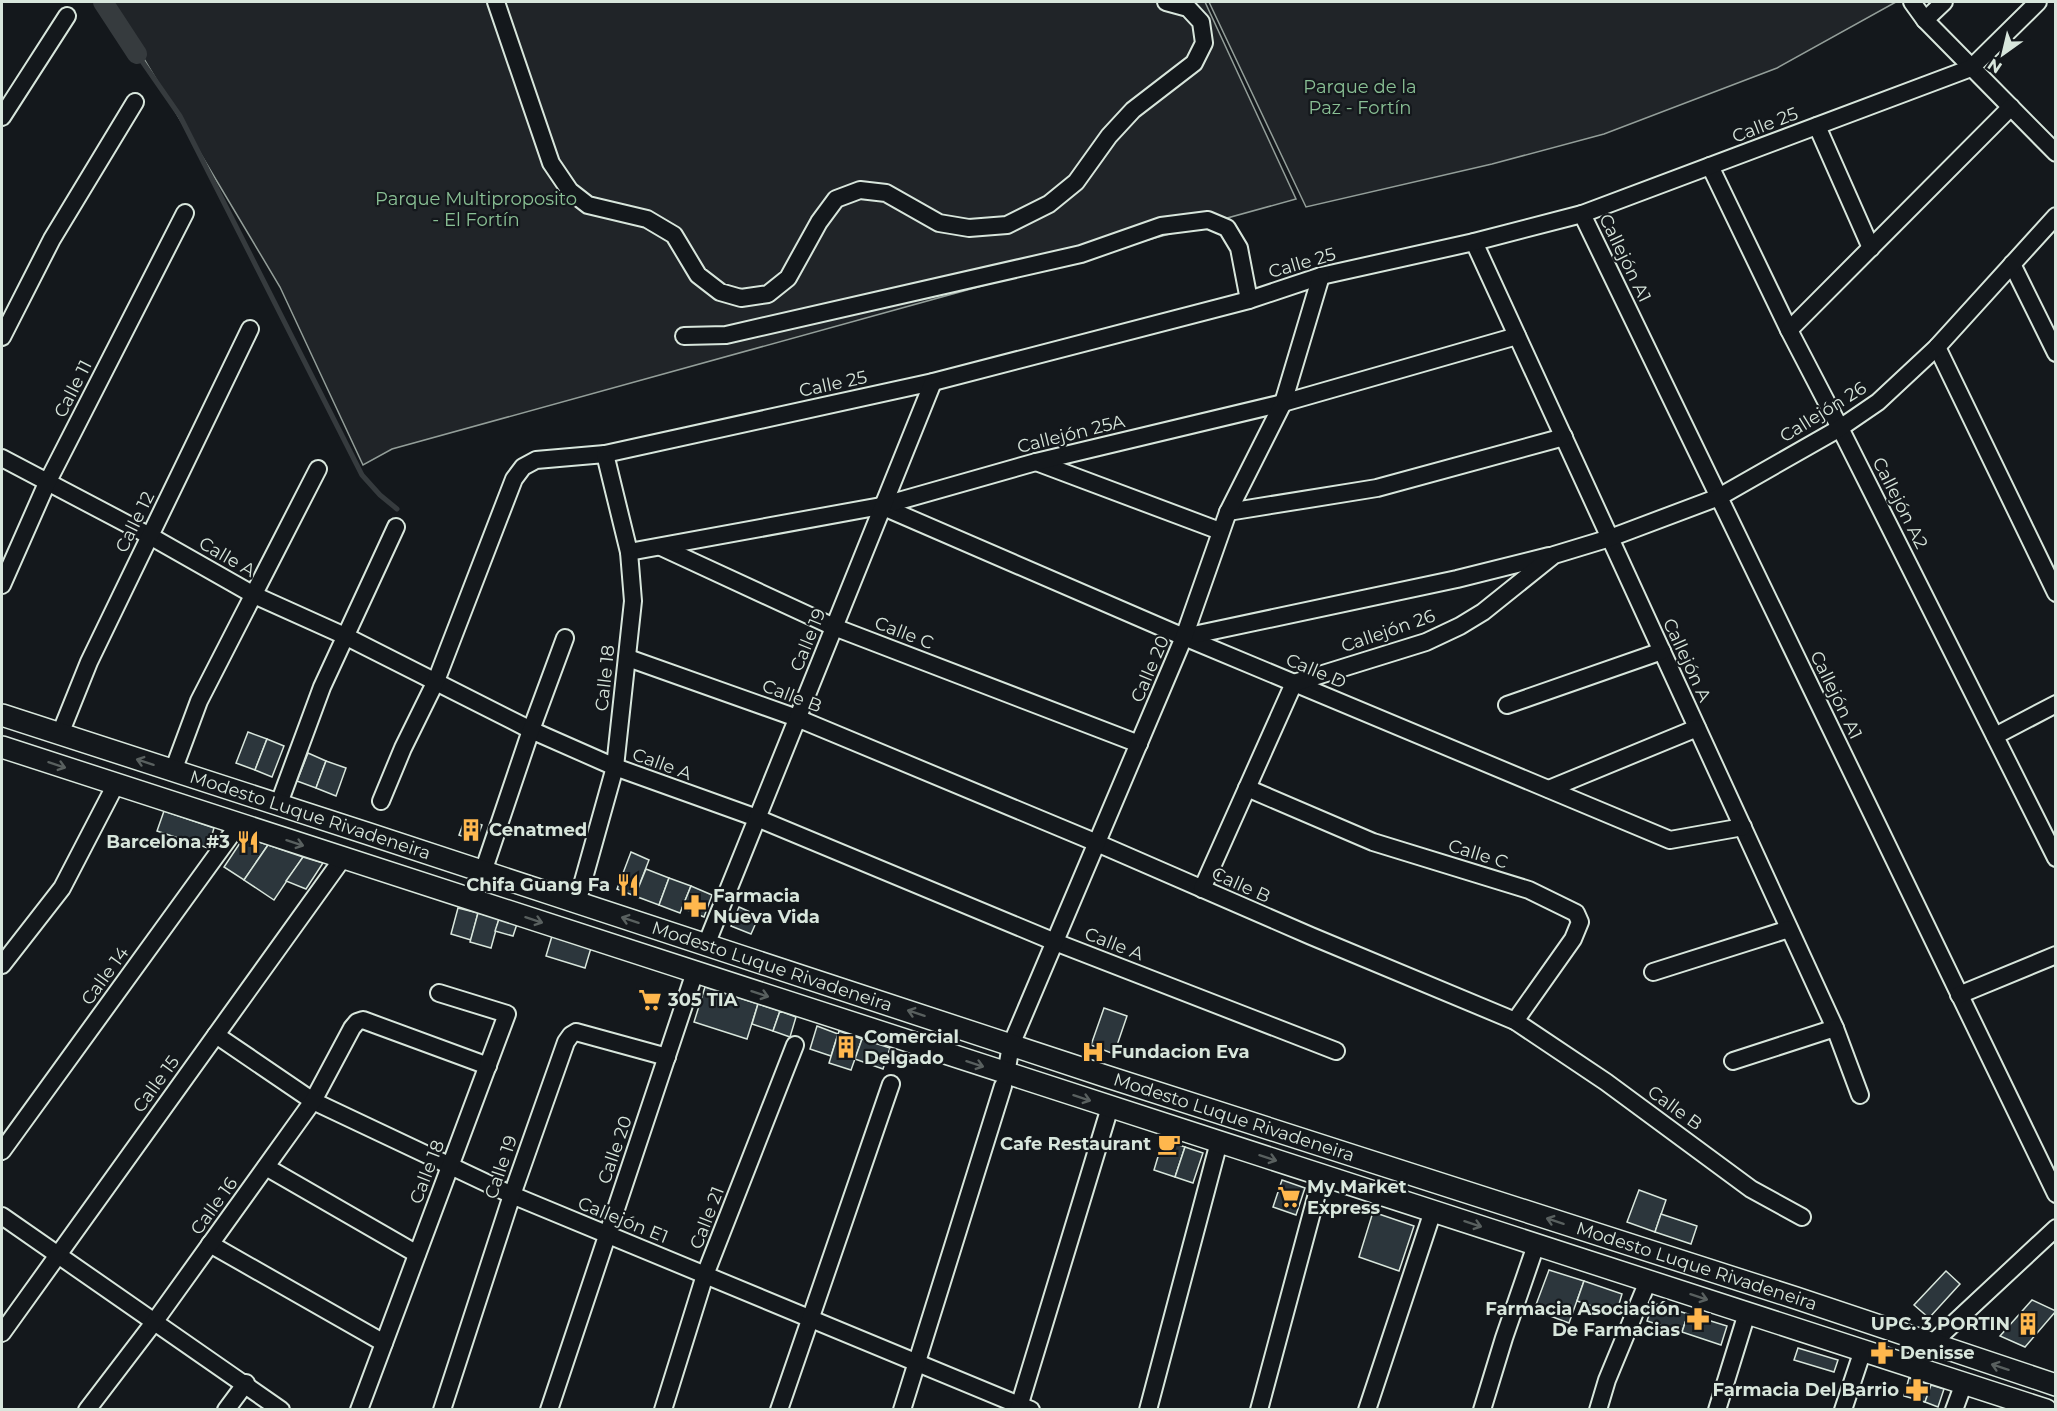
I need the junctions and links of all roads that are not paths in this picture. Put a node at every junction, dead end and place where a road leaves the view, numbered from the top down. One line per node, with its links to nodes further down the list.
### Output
1 (496, 2): 2 (street)
2 (1166, 2)
3 (1912, 2): 7 (street)
4 (1944, 2): 7 (street)
5 (2038, 2): 8 (street, Calle 25)
6 (67, 16): 11 (street)
7 (1925, 20): 8 (street)
8 (1971, 68): 10 (street); 12 (street, Calle 25)
9 (135, 102): 25 (street)
10 (2011, 107): 13 (street); 19 (street)
11 (2, 117)
12 (1817, 126): 14 (street, Calle 25); 19 (street)
13 (2055, 150)
14 (1710, 166): 16 (street, Calle 25); 24 (street, Callejón A2)
15 (185, 213): 38 (street, Calle 11)
16 (1582, 214): 18 (street, Calle 25); 39 (street, Callejón A1)
17 (2055, 216): 20 (street, Callejón 26)
18 (1474, 242): 21 (street, Calle 25); 27 (street, Callejón A)
19 (1871, 248): 24 (street)
20 (2012, 264): 28 (street, Callejón 26); 29 (street)
21 (1321, 276): 22 (street, Calle 25); 31 (street, Calle 20)
22 (1249, 300): 26 (street); 30 (street, Calle 25)
23 (250, 329): 44 (street, Calle 12)
24 (1789, 330): 32 (street, Callejón A2)
25 (2, 336)
26 (684, 336)
27 (1517, 336): 31 (street, Callejón 25A); 33 (street, Callejón A)
28 (1937, 347): 32 (street, Callejón 26); 50 (street)
29 (2055, 353)
30 (933, 382): 34 (street, Calle 25); 40 (street, Calle 19)
31 (1283, 404): 36 (street, Callejón 25A); 41 (street, Calle 20)
32 (1840, 428): 39 (street, Callejón 26); 67 (street, Callejón A2)
33 (1564, 437): 41 (street); 45 (street, Callejón A)
34 (604, 454): 47 (street, Calle 18); 58 (street, Calle 25)
35 (2, 458): 38 (street, Calle A)
36 (1036, 462): 40 (street, Callejón 25A); 43 (street)
37 (318, 469): 51 (street)
38 (47, 483): 44 (street, Calle A); 49 (street, Calle 11)
39 (1719, 497): 45 (street, Callejón 26); 95 (street, Callejón A1)
40 (881, 506): 46 (street, Callejón 25A); 52 (street, Calle 19); 54 (street, Calle D)
41 (1228, 512): 43 (street, Calle 20)
42 (396, 527): 53 (street)
43 (1220, 531): 54 (street, Calle 20)
44 (150, 536): 51 (street, Calle A); 66 (street, Calle 12)
45 (1610, 538): 48 (street, Callejón 26); 56 (street, Callejón A)
46 (660, 547): 47 (street, Callejón 25A); 52 (street, Calle C)
47 (629, 552): 57 (street, Calle 18)
48 (1554, 555): 54 (street, Callejón 26); 59 (street, Callejón 26)
49 (2, 585)
50 (2055, 593)
51 (254, 595): 53 (street, Calle A); 71 (street)
52 (834, 627): 63 (street, Calle 19); 68 (street, Calle C)
53 (345, 636): 58 (street, Calle A); 76 (street)
54 (1184, 637): 59 (street, Calle D); 68 (street, Calle 20)
55 (565, 638): 65 (street)
56 (1662, 651): 61 (street); 64 (street, Callejón A)
57 (628, 658): 63 (street, Calle B); 70 (street, Calle 18)
58 (436, 681): 65 (street, Calle A); 75 (street)
59 (1294, 683): 73 (street); 74 (street, Calle D)
60 (2055, 704): 67 (street)
61 (1507, 705)
62 (2, 715): 66 (street, Modesto Luque Rivadeneira)
63 (797, 718): 77 (street, Calle 19); 81 (street, Calle B)
64 (1697, 728): 74 (street); 79 (street, Callejón A)
65 (531, 730): 70 (street, Calle A); 84 (street)
66 (60, 734): 71 (street, Modesto Luque Rivadeneira, one-way to 66)
67 (1995, 736): 80 (street, Callejón A2)
68 (1139, 744): 81 (street, Calle 20)
69 (2, 747): 72 (street, Modesto Luque Rivadeneira, one-way to 72)
70 (615, 767): 77 (street, Calle A); 86 (street, Calle 18)
71 (173, 771): 76 (street, Modesto Luque Rivadeneira)
72 (116, 784): 78 (street, Modesto Luque Rivadeneira); 91 (street)
73 (1247, 788): 85 (street); 97 (street, Calle C)
74 (1549, 789): 79 (street, Calle D)
75 (381, 801)
76 (278, 806): 84 (street, Modesto Luque Rivadeneira)
77 (757, 818): 88 (street, Calle A); 89 (street, Calle 19)
78 (239, 824): 82 (street, Modesto Luque Rivadeneira, one-way to 82); 115 (street, Calle 14)
79 (1743, 827): 87 (street, Callejón A)
80 (2050, 832): 83 (street, Callejón A2)
81 (1097, 843): 85 (street, Calle B); 88 (street, Calle 20)
82 (343, 858): 92 (street, Modesto Luque Rivadeneira, one-way to 92); 100 (street, Calle 15)
83 (2055, 858)
84 (483, 872): 86 (street, Modesto Luque Rivadeneira)
85 (1202, 889): 97 (street, Calle B)
86 (577, 903): 89 (street, Modesto Luque Rivadeneira, one-way to 86)
87 (1789, 929): 93 (street); 99 (street, Callejón A)
88 (1055, 942): 102 (street, Calle 20); 103 (street, Calle A)
89 (706, 945): 96 (street, Modesto Luque Rivadeneira)
90 (2055, 955): 95 (street)
91 (2, 965)
92 (695, 972): 98 (street, Modesto Luque Rivadeneira, one-way to 98); 104 (street, Calle 20)
93 (1653, 972)
94 (439, 993): 106 (street, Calle 18)
95 (1959, 995): 119 (street, Callejón A1)
96 (891, 1005): 98 (street); 102 (street, Modesto Luque Rivadeneira, one-way to 96)
97 (1515, 1021): 123 (street, Calle B)
98 (856, 1025): 108 (street, Modesto Luque Rivadeneira, one-way to 108)
99 (1835, 1028): 105 (street); 111 (street, Callejón A)
100 (216, 1035): 112 (street, Callejón E1); 128 (street, Calle 15)
101 (795, 1045): 132 (street, Calle 21)
102 (1011, 1045): 107 (street, Modesto Luque Rivadeneira); 108 (street, Calle 20)
103 (1335, 1051)
104 (667, 1057): 120 (street, Calle 19); 125 (street, Calle 20)
105 (1733, 1061)
106 (488, 1066): 112 (street, Calle 16); 116 (street, Calle 18)
107 (1105, 1076): 110 (street); 130 (street, Modesto Luque Rivadeneira, one-way to 107)
108 (1005, 1080): 110 (street, Modesto Luque Rivadeneira); 143 (street, Calle 20)
109 (891, 1084): 136 (street)
110 (1054, 1089): 113 (street, Modesto Luque Rivadeneira, one-way to 113)
111 (1860, 1095)
112 (313, 1101): 116 (street, Callejón E1); 117 (street, Calle 16)
113 (1110, 1107): 114 (street, Modesto Luque Rivadeneira); 148 (street)
114 (1219, 1142): 118 (street, Modesto Luque Rivadeneira, one-way to 118); 158 (street)
115 (2, 1151)
116 (450, 1166): 120 (street, Callejón E1); 129 (street, Calle 18)
117 (266, 1167): 126 (street, Calle 16); 129 (street)
118 (1322, 1176): 121 (street, Modesto Luque Rivadeneira); 159 (street)
119 (2055, 1194)
120 (512, 1195): 125 (street, Callejón E1); 153 (street, Calle 19)
121 (1433, 1211): 127 (street, Modesto Luque Rivadeneira, one-way to 127); 160 (street)
122 (2, 1216): 128 (street)
123 (1802, 1217)
124 (2055, 1228): 141 (street)
125 (607, 1235): 132 (street, Callejón E1); 154 (street, Calle 20)
126 (210, 1244): 137 (street, Calle 16); 140 (street)
127 (1536, 1245): 131 (street, Modesto Luque Rivadeneira); 161 (street)
128 (58, 1254): 137 (street); 139 (street, Calle 15)
129 (417, 1254): 140 (street, Calle 18)
130 (1678, 1260): 131 (street); 134 (street, Modesto Luque Rivadeneira)
131 (1594, 1263): 133 (street, Modesto Luque Rivadeneira)
132 (705, 1275): 136 (street, Callejón E1); 155 (street, Calle 21)
133 (1648, 1281): 135 (street, Modesto Luque Rivadeneira, one-way to 135); 162 (street)
134 (1796, 1298): 138 (street); 141 (street, Modesto Luque Rivadeneira)
135 (1747, 1313): 138 (street, Modesto Luque Rivadeneira); 163 (street)
136 (810, 1318): 143 (street, Callejón E1); 156 (street)
137 (155, 1321): 145 (street); 149 (street, Calle 16)
138 (1779, 1323): 142 (street, Modesto Luque Rivadeneira)
139 (2, 1333)
140 (384, 1343): 152 (street, Calle 18)
141 (1931, 1344): 144 (street); 147 (street, Modesto Luque Rivadeneira, one-way to 141)
142 (1863, 1350): 144 (street, Modesto Luque Rivadeneira); 164 (street)
143 (917, 1362): 148 (street, Callejón E1); 157 (street, Calle 20)
144 (1909, 1365): 146 (street, Modesto Luque Rivadeneira)
145 (246, 1383): 150 (street); 151 (street)
146 (1964, 1383): 165 (street); 166 (street, Modesto Luque Rivadeneira)
147 (2055, 1385)
148 (1023, 1408)
149 (87, 1410)
150 (226, 1410)
151 (282, 1410)
152 (359, 1410)
153 (442, 1410)
154 (549, 1410)
155 (663, 1410)
156 (779, 1410)
157 (902, 1410)
158 (1148, 1410)
159 (1259, 1410)
160 (1367, 1410)
161 (1482, 1410)
162 (1598, 1410)
163 (1717, 1410)
164 (1844, 1410)
165 (1954, 1410)
166 (2046, 1410)

